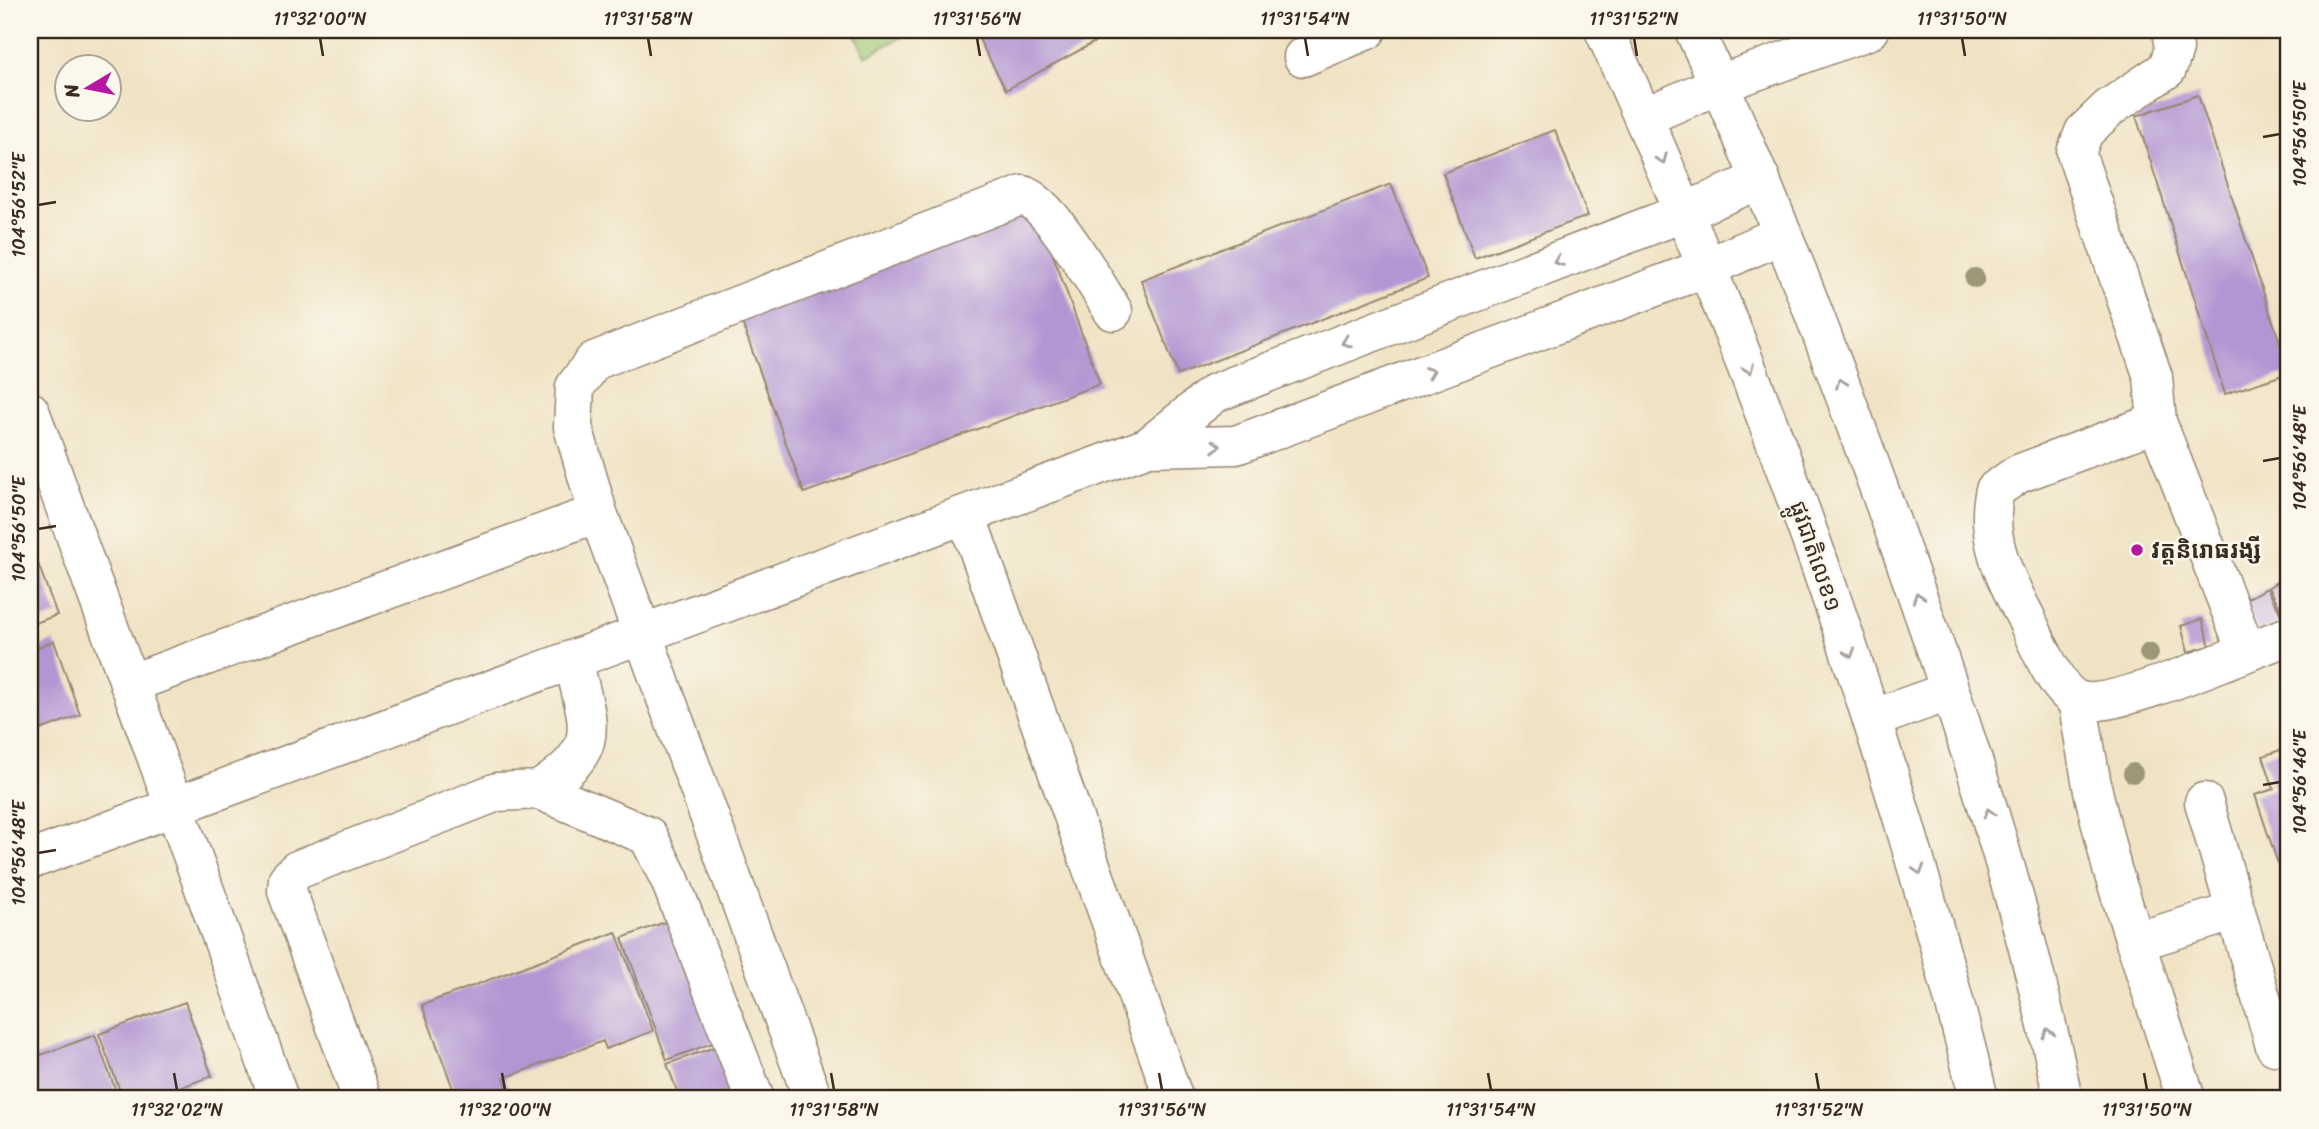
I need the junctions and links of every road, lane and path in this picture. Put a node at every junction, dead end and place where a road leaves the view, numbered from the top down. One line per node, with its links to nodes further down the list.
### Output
1 (1367, 30): 6 (main road)
2 (1604, 30): 8 (main road, ផ្លូវជាតិលេខ១)
3 (1694, 30): 7 (main road)
4 (1870, 30): 7 (main road)
5 (2171, 30): 15 (main road)
6 (1303, 57)
7 (1720, 84): 8 (main road); 9 (main road)
8 (1644, 117): 10 (main road, ផ្លូវជាតិលេខ១, one-way to 10)
9 (1761, 179): 10 (main road); 11 (main road)
10 (1685, 212): 12 (main road, ផ្លូវជាតិលេខ១); 16 (main road, one-way to 16)
11 (1783, 234): 12 (main road); 24 (main road, one-way to 11)
12 (1708, 267): 16 (main road, one-way to 12); 26 (main road, ផ្លូវជាតិលេខ១, one-way to 26)
13 (1114, 311): 17 (main road)
14 (30, 411): 23 (main road)
15 (2157, 422): 21 (main road); 25 (main road)
16 (1148, 447): 18 (main road)
17 (597, 513): 19 (main road); 23 (main road)
18 (965, 515): 19 (main road); 38 (main road)
19 (644, 634): 22 (main road); 37 (main road)
20 (2289, 636): 21 (main road)
21 (2246, 650): 25 (main road)
22 (573, 660): 27 (main road); 29 (main road)
23 (128, 684): 29 (main road)
24 (1950, 691): 26 (main road); 40 (main road, one-way to 24)
25 (2077, 700): 32 (main road)
26 (1872, 719): 39 (main road, ផ្លូវជាតិលេខ១, one-way to 39)
27 (539, 790): 35 (main road); 36 (main road)
28 (2204, 802): 31 (main road)
29 (177, 806): 30 (main road); 34 (main road)
30 (30, 860)
31 (2236, 911): 32 (main road); 33 (main road)
32 (2135, 942): 41 (main road)
33 (2275, 1046)
34 (279, 1099)
35 (362, 1099)
36 (755, 1099)
37 (813, 1099)
38 (1174, 1099)
39 (1979, 1099)
40 (2063, 1099)
41 (2186, 1099)

